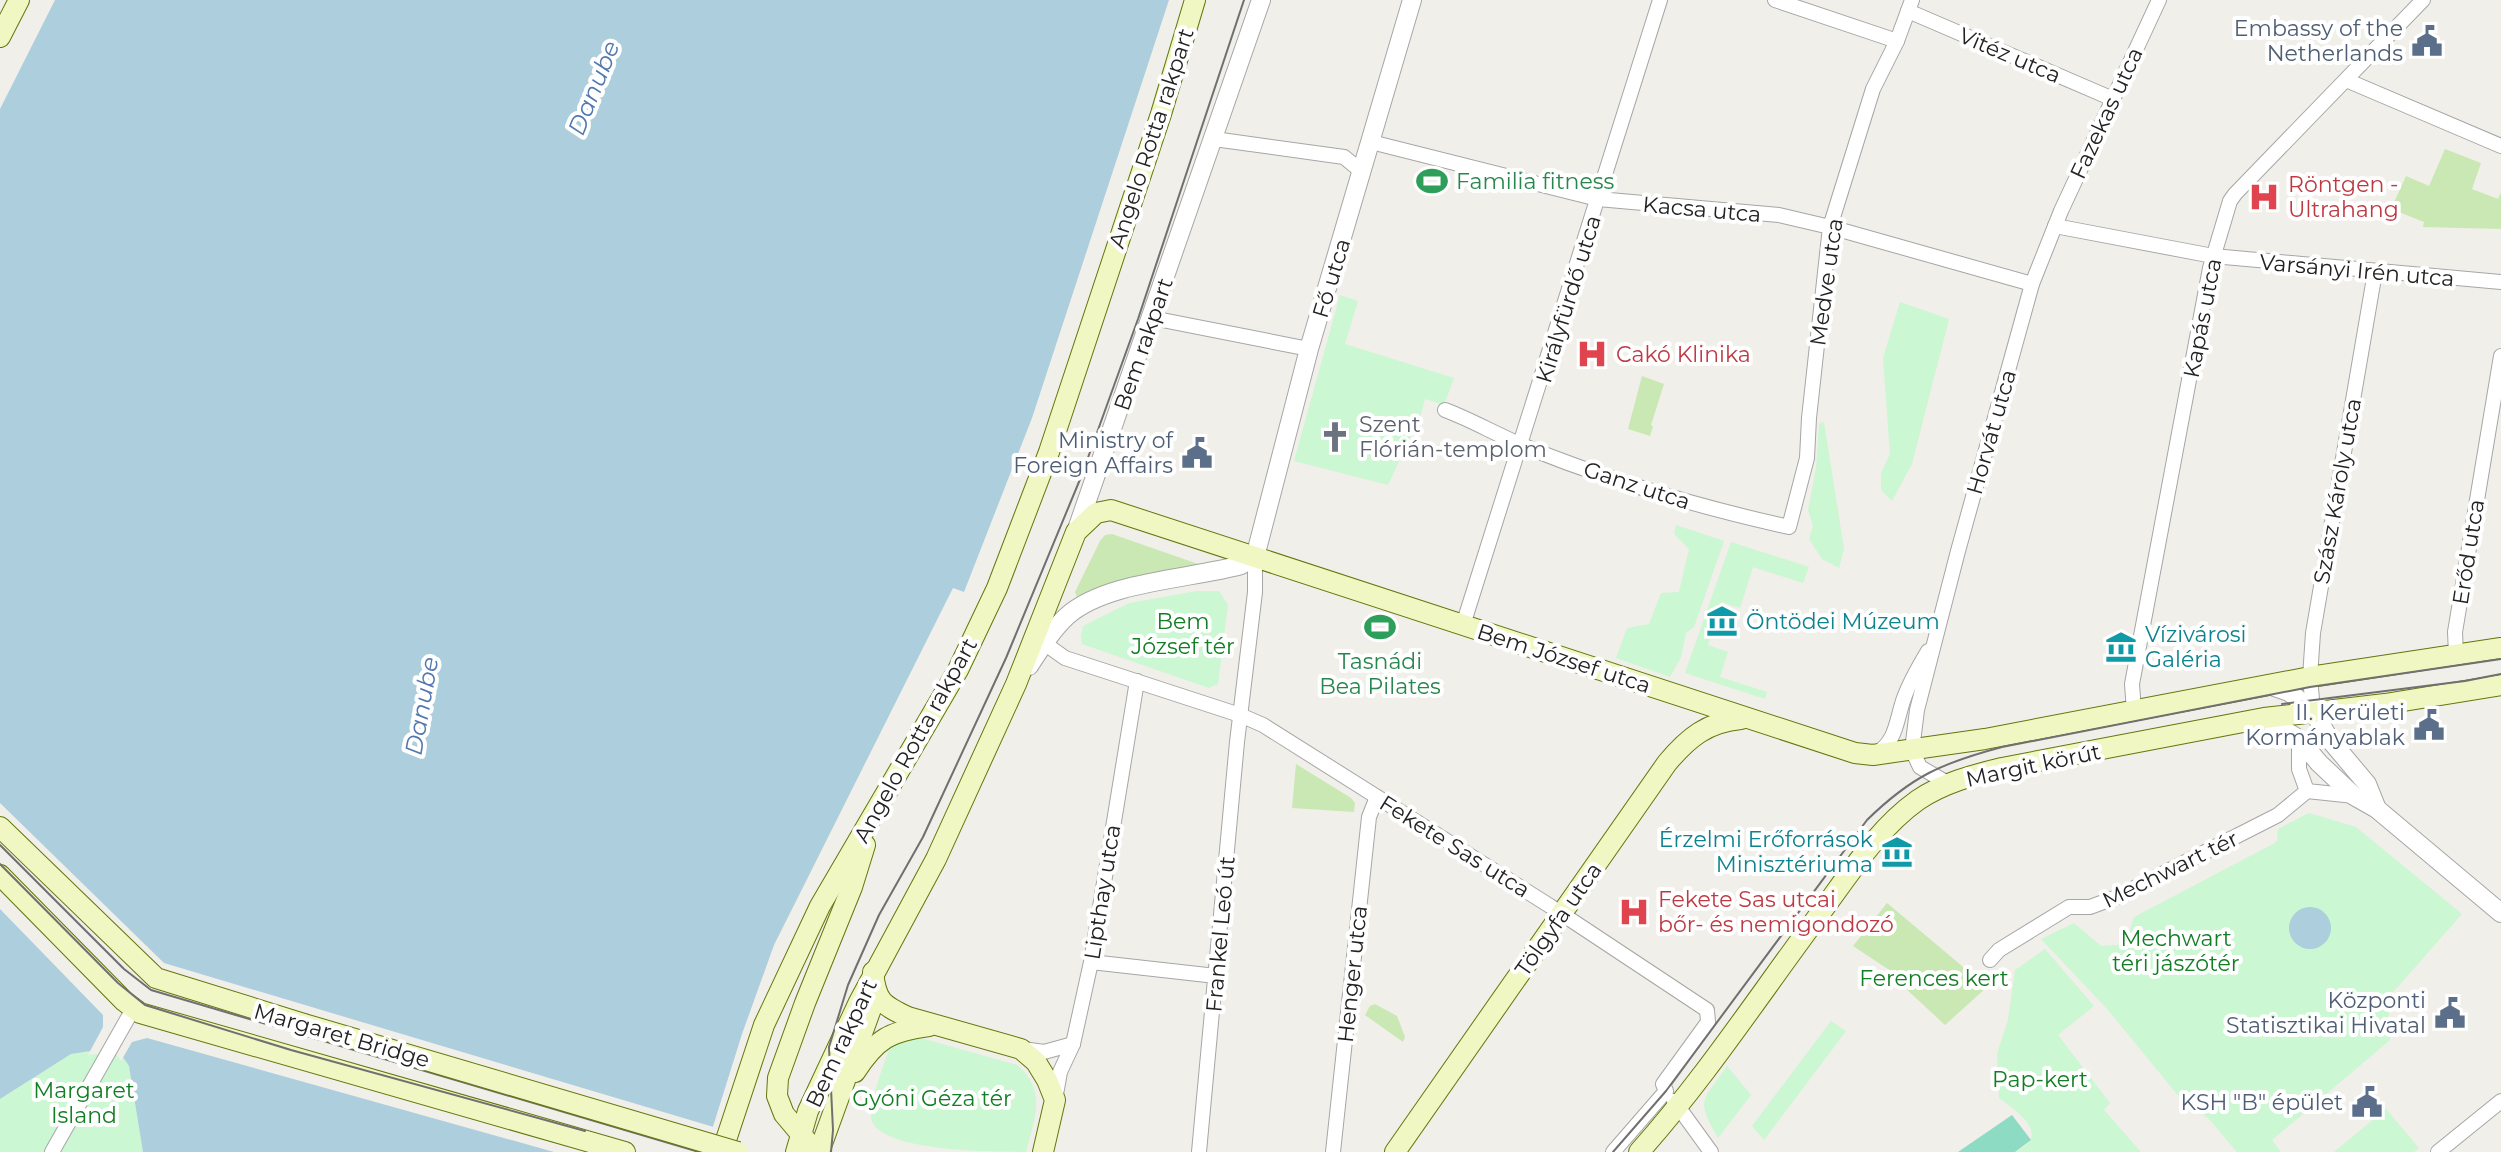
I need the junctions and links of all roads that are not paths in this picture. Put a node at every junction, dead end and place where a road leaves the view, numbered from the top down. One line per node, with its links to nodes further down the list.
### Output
1 (19, 0): 10 (main road)
2 (1195, 0): 57 (main road, Angelo Rotta rakpart)
3 (1261, 0): 14 (street, Bem rakpart)
4 (1412, 0): 15 (street, Fő utca)
5 (1660, 0): 18 (street, Királyfürdő utca)
6 (1775, 0): 11 (street)
7 (2159, 0): 13 (street, Fazekas utca)
8 (2423, 0): 12 (street, Kapás utca)
9 (1910, 5): 11 (street, Medve utca); 13 (street, Vitéz utca)
10 (0, 37)
11 (1897, 41): 20 (street, Medve utca)
12 (2346, 80): 16 (street); 21 (street, Kapás utca)
13 (2113, 99): 19 (street, Fazekas utca)
14 (1214, 139): 17 (street); 25 (street, Bem rakpart)
15 (1371, 142): 17 (street, Fő utca); 18 (street, Kacsa utca)
16 (2501, 146)
17 (1361, 171): 26 (street, Fő utca)
18 (1598, 199): 20 (street, Kacsa utca); 29 (street, Királyfürdő utca)
19 (2055, 226): 21 (street); 24 (street, Horvát utca)
20 (1830, 227): 24 (street, Kacsa utca); 30 (street, Medve utca)
21 (2212, 262): 22 (street, Varsányi Irén utca); 44 (street, Kapás utca)
22 (2375, 272): 23 (street, Varsányi Irén utca); 39 (street, Szász Károly utca)
23 (2501, 282)
24 (2032, 284): 35 (street, Horvát utca)
25 (1152, 318): 26 (street); 31 (street, Bem rakpart)
26 (1309, 349): 32 (street, Fő utca)
27 (2501, 356): 38 (street, Erőd utca)
28 (1445, 410): 29 (street, Ganz utca)
29 (1522, 445): 30 (street, Ganz utca); 34 (street, Királyfürdő utca)
30 (1789, 527)
31 (1076, 532): 32 (main road); 33 (main road, Bem rakpart)
32 (1255, 557): 34 (main road, Bem József utca); 36 (street); 46 (street)
33 (1047, 606): 36 (street); 41 (main road, Bem rakpart)
34 (1463, 625): 48 (main road, Bem József utca)
35 (1934, 640): 50 (street, Horvát utca); 51 (street, Horvát utca)
36 (1044, 643): 40 (street); 41 (street, Bem rakpart)
37 (2501, 648): 38 (main road, Margit körút)
38 (2456, 654): 39 (main road, Margit körút)
39 (2310, 677): 42 (main road, Margit körút); 45 (street, Szász Károly utca)
40 (1137, 681): 46 (street); 63 (street, Lipthay utca)
41 (1016, 684): 64 (main road, Bem rakpart)
42 (2269, 685): 44 (main road, Margit körút); 45 (street)
43 (2501, 685): 45 (main road, Margit körút)
44 (2134, 711): 50 (main road, Margit körút)
45 (2313, 711): 47 (main road, Margit körút); 49 (street); 56 (street)
46 (1240, 715): 55 (street, Fekete Sas utca); 65 (street, Frankel Leó út)
47 (2264, 718): 49 (street); 52 (main road, Margit körút)
48 (1745, 719): 51 (main road, Bem József utca); 61 (main road, Tölgyfa utca)
49 (2305, 745): 53 (street); 54 (street)
50 (1912, 750): 51 (main road, Margit körút); 52 (street)
51 (1873, 755)
52 (1949, 784): 73 (main road, Margit körút)
53 (2307, 791): 54 (street); 62 (street, Mechwart tér)
54 (2354, 796): 56 (street)
55 (1377, 797): 61 (street, Fekete Sas utca); 84 (street, Henger utca)
56 (2377, 809): 60 (street)
57 (869, 822): 76 (main road); 79 (main road, Angelo Rotta rakpart)
58 (0, 827): 80 (main road, Margaret Bridge, bridge)
59 (0, 875): 67 (main road, Margaret Bridge)
60 (2501, 913)
61 (1562, 914): 68 (street, Fekete Sas utca); 85 (main road, Tölgyfa utca)
62 (1990, 960)
63 (1091, 962): 65 (street); 70 (street, Lipthay utca)
64 (879, 964): 66 (main road); 76 (main road, Bem rakpart)
65 (1216, 976): 83 (street, Frankel Leó út)
66 (876, 995): 69 (main road); 72 (main road, Bem rakpart)
67 (133, 1009): 77 (street); 78 (main road, Margaret Bridge)
68 (1707, 1010): 73 (street, Margit körút)
69 (936, 1025): 71 (main road); 72 (main road)
70 (1073, 1044): 71 (street); 74 (street, Lipthay utca)
71 (1021, 1049): 74 (main road)
72 (838, 1099): 81 (main road, Bem rakpart)
73 (1672, 1099): 86 (street, Margit körút); 87 (main road, Margit körút); 88 (street)
74 (1055, 1100): 82 (main road)
75 (2501, 1101): 89 (street)
76 (799, 1142): 81 (main road)
77 (52, 1152)
78 (625, 1152)
79 (722, 1152)
80 (738, 1152)
81 (817, 1152)
82 (1043, 1152)
83 (1199, 1152)
84 (1333, 1152)
85 (1395, 1152)
86 (1613, 1152)
87 (1639, 1152)
88 (1711, 1152)
89 (2438, 1152)

